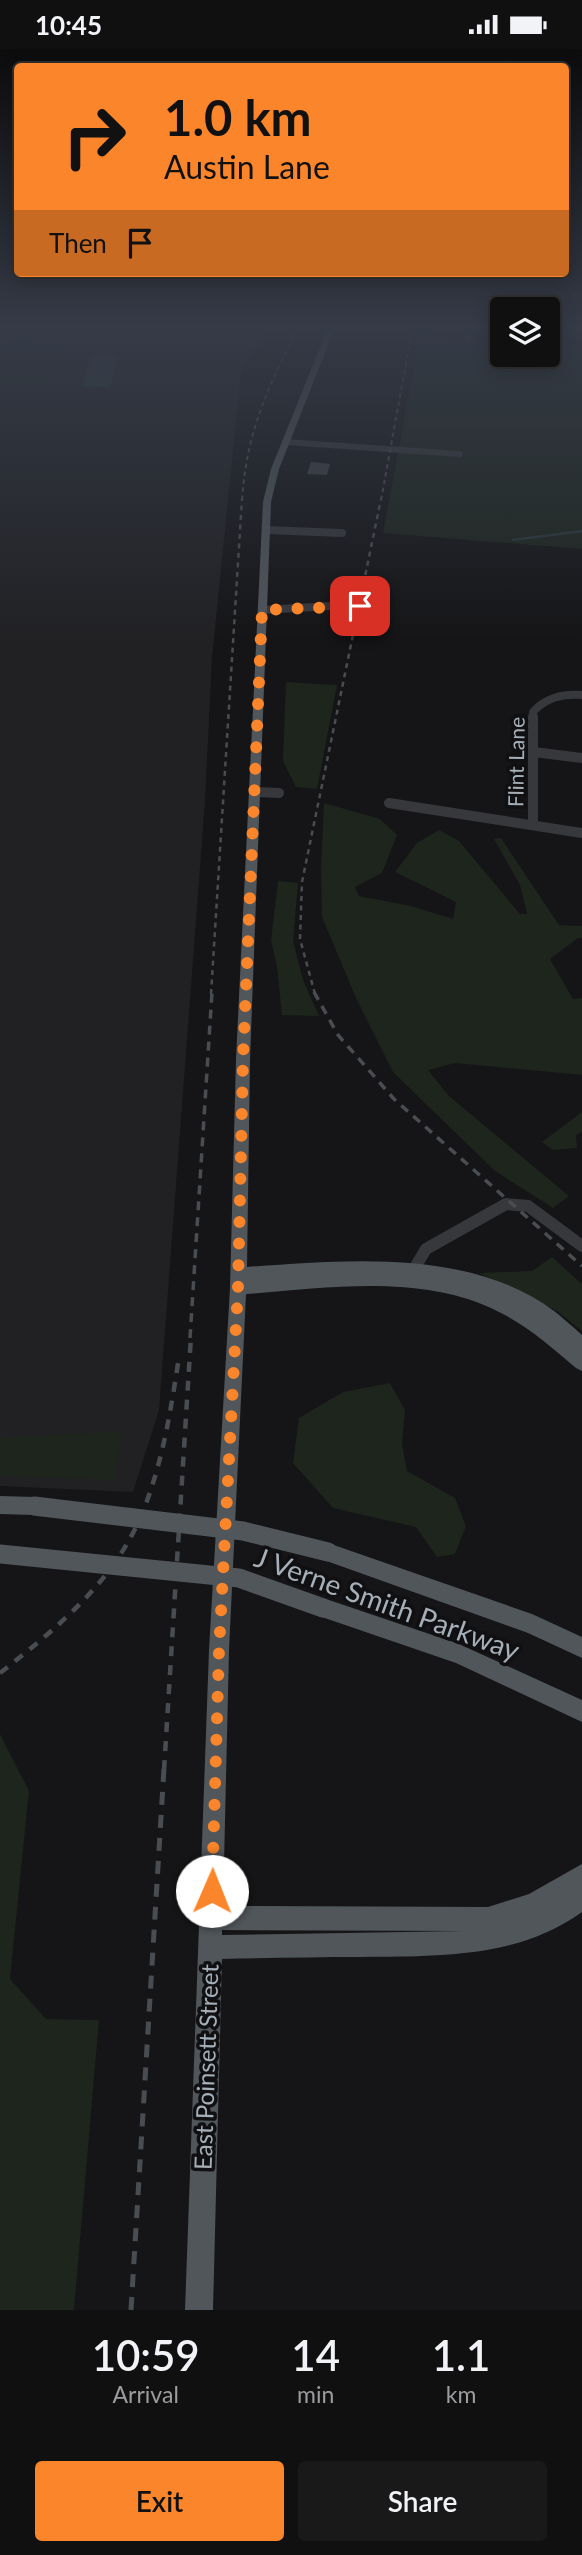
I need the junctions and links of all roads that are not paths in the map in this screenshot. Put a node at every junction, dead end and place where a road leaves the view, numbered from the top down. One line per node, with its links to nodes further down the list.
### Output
1 (290, 431): 2 (main road, East Poinsett Street)
2 (285, 442): 3 (street); 4 (main road, East Poinsett Street)
3 (460, 454)
4 (266, 530): 5 (street); 7 (main road, East Poinsett Street)
5 (342, 533)
6 (383, 603): 7 (street)
7 (262, 610): 11 (main road, East Poinsett Street)
8 (582, 695): 9 (street, Flint Lane)
9 (534, 752): 10 (street); 14 (street, Flint Lane)
10 (582, 758)
11 (256, 792): 12 (street); 18 (main road, East Poinsett Street)
12 (279, 793)
13 (389, 803): 14 (street)
14 (533, 824): 15 (street)
15 (582, 832)
16 (582, 1246): 17 (street)
17 (412, 1275): 18 (main road); 19 (main road); 20 (main road)
18 (238, 1281): 27 (main road, East Poinsett Street)
19 (582, 1346)
20 (582, 1363)
21 (0, 1505): 23 (main road, J Verne Smith Parkway, bridge)
22 (0, 1554): 24 (main road, J Verne Smith Parkway, bridge)
23 (582, 1648)
24 (582, 1711)
25 (582, 1875): 27 (main road)
26 (582, 1898): 28 (main road)
27 (211, 1918): 28 (main road, East Poinsett Street)
28 (210, 1947): 29 (main road, East Poinsett Street)
29 (199, 2310)

